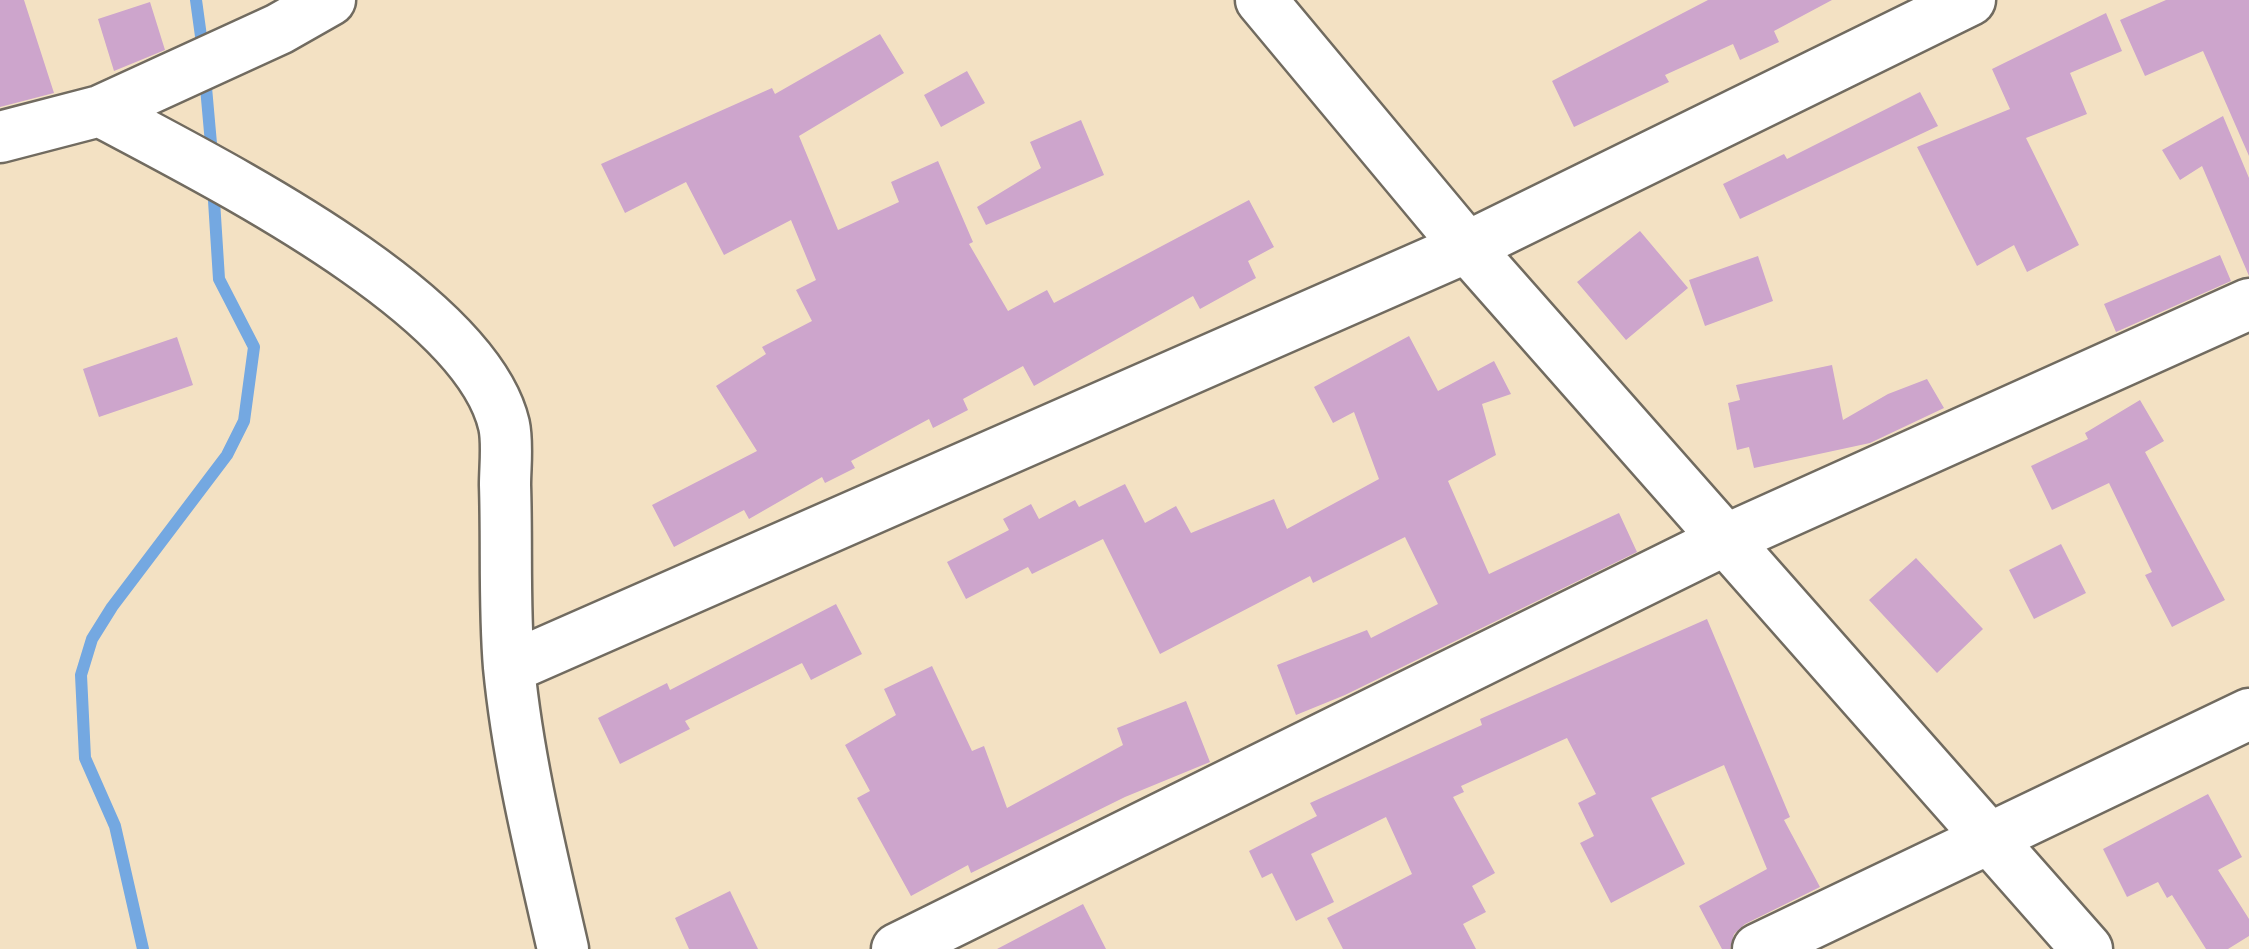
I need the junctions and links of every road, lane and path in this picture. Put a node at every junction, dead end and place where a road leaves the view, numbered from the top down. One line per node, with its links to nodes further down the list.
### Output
1 (330, 0): 4 (street)
2 (1260, 0): 6 (street)
3 (1970, 0): 6 (street)
4 (100, 110): 5 (street); 9 (street)
5 (0, 138)
6 (1467, 247): 8 (street); 9 (street)
7 (2249, 304): 8 (street)
8 (1725, 540): 11 (street); 13 (street)
9 (509, 668): 12 (street)
10 (2249, 714): 11 (street)
11 (1986, 838): 14 (street); 15 (street)
12 (563, 949)
13 (898, 949)
14 (1758, 949)
15 (2087, 949)

